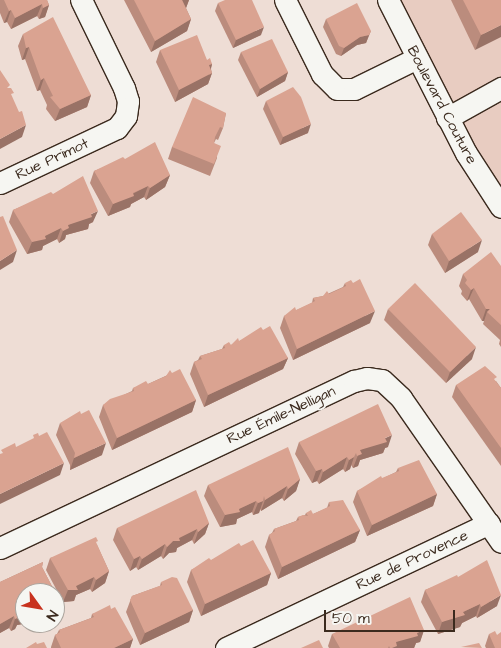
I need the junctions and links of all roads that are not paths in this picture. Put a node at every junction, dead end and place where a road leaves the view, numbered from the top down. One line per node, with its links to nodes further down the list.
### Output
1 (81, 0): 7 (street, Rue Primot)
2 (285, 0): 4 (street)
3 (388, 0): 4 (street, Boulevard Couture)
4 (417, 58): 6 (street, Boulevard Couture)
5 (501, 88): 6 (street)
6 (447, 118): 8 (street, Boulevard Couture)
7 (0, 183)
8 (501, 207)
9 (489, 523): 10 (street, Rue Émile-Nelligan); 11 (street, Rue Émile-Nelligan); 12 (street, Rue de Provence)
10 (501, 542)
11 (0, 548)
12 (226, 648)

